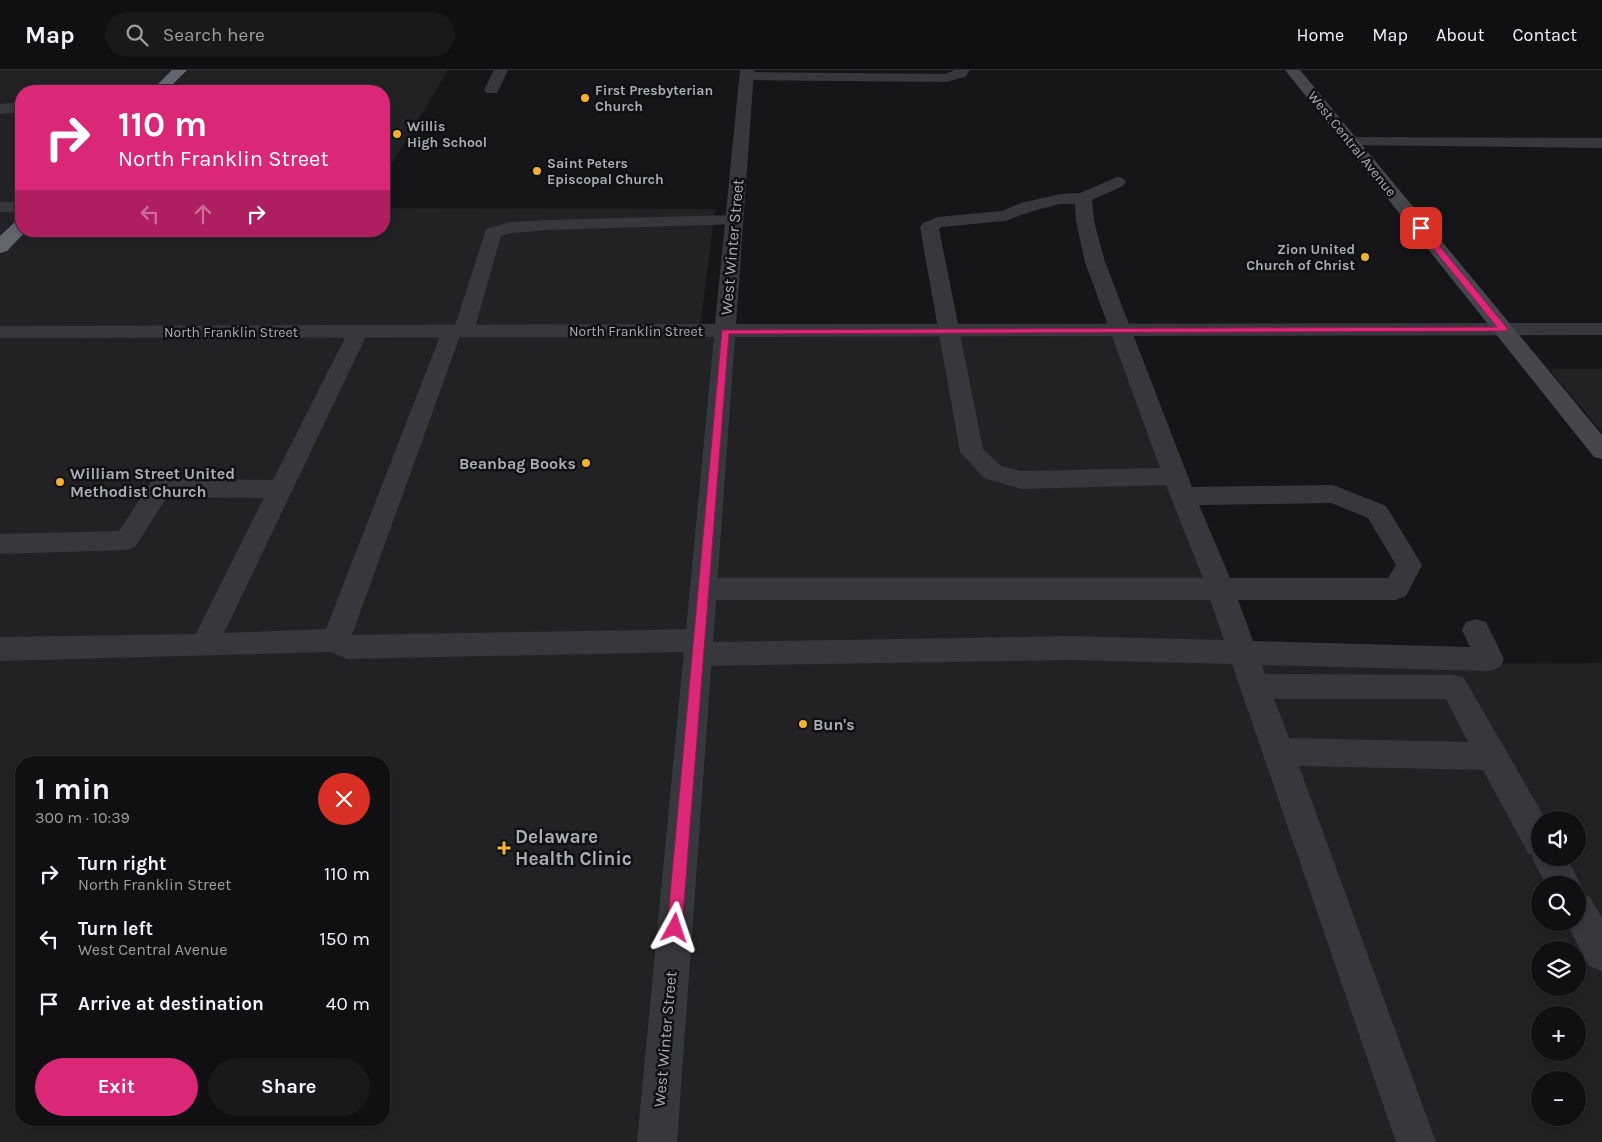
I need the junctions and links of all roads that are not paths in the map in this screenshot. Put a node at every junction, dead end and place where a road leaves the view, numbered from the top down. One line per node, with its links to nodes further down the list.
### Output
1 (180, 70): 6 (highway)
2 (501, 70): 7 (street)
3 (963, 70): 5 (street)
4 (1292, 70): 12 (main road, West Central Avenue)
5 (747, 73): 18 (street, West Winter Street)
6 (164, 85)
7 (492, 90)
8 (15, 108): 9 (street)
9 (0, 109)
10 (0, 117): 11 (street)
11 (15, 117)
12 (1350, 142): 13 (street); 23 (main road, West Central Avenue)
13 (1602, 144)
14 (1117, 182): 15 (street)
15 (1083, 198): 22 (street); 25 (street)
16 (0, 207): 17 (street)
17 (15, 208)
18 (734, 220): 24 (street, West Winter Street); 28 (street)
19 (15, 232): 20 (highway)
20 (0, 247)
21 (1602, 329): 23 (street, North Franklin Street)
22 (1120, 330): 23 (street, North Franklin Street); 25 (street, North Franklin Street); 30 (street)
23 (1504, 330): 29 (main road, West Central Avenue)
24 (725, 331): 25 (street, North Franklin Street); 28 (street, North Franklin Street); 34 (street, West Winter Street)
25 (949, 331): 30 (street)
26 (0, 332): 27 (street, North Franklin Street)
27 (358, 332): 28 (street, North Franklin Street); 31 (street)
28 (458, 332): 36 (street)
29 (1602, 451)
30 (1179, 486): 33 (street); 33 (street)
31 (280, 489): 32 (street); 37 (street)
32 (0, 544)
33 (1220, 588): 34 (street); 40 (street)
34 (703, 589): 38 (street, West Winter Street)
35 (1476, 630): 40 (street)
36 (336, 640): 37 (street); 38 (street)
37 (204, 645): 39 (street)
38 (698, 647): 40 (street); 47 (street, West Winter Street)
39 (0, 649)
40 (1242, 653): 41 (street)
41 (1254, 686): 42 (street); 43 (street)
42 (1278, 752): 43 (street); 48 (street)
43 (1492, 756): 44 (street)
44 (1531, 826)
45 (1586, 924): 46 (street)
46 (1602, 953)
47 (657, 1142)
48 (1416, 1142)

